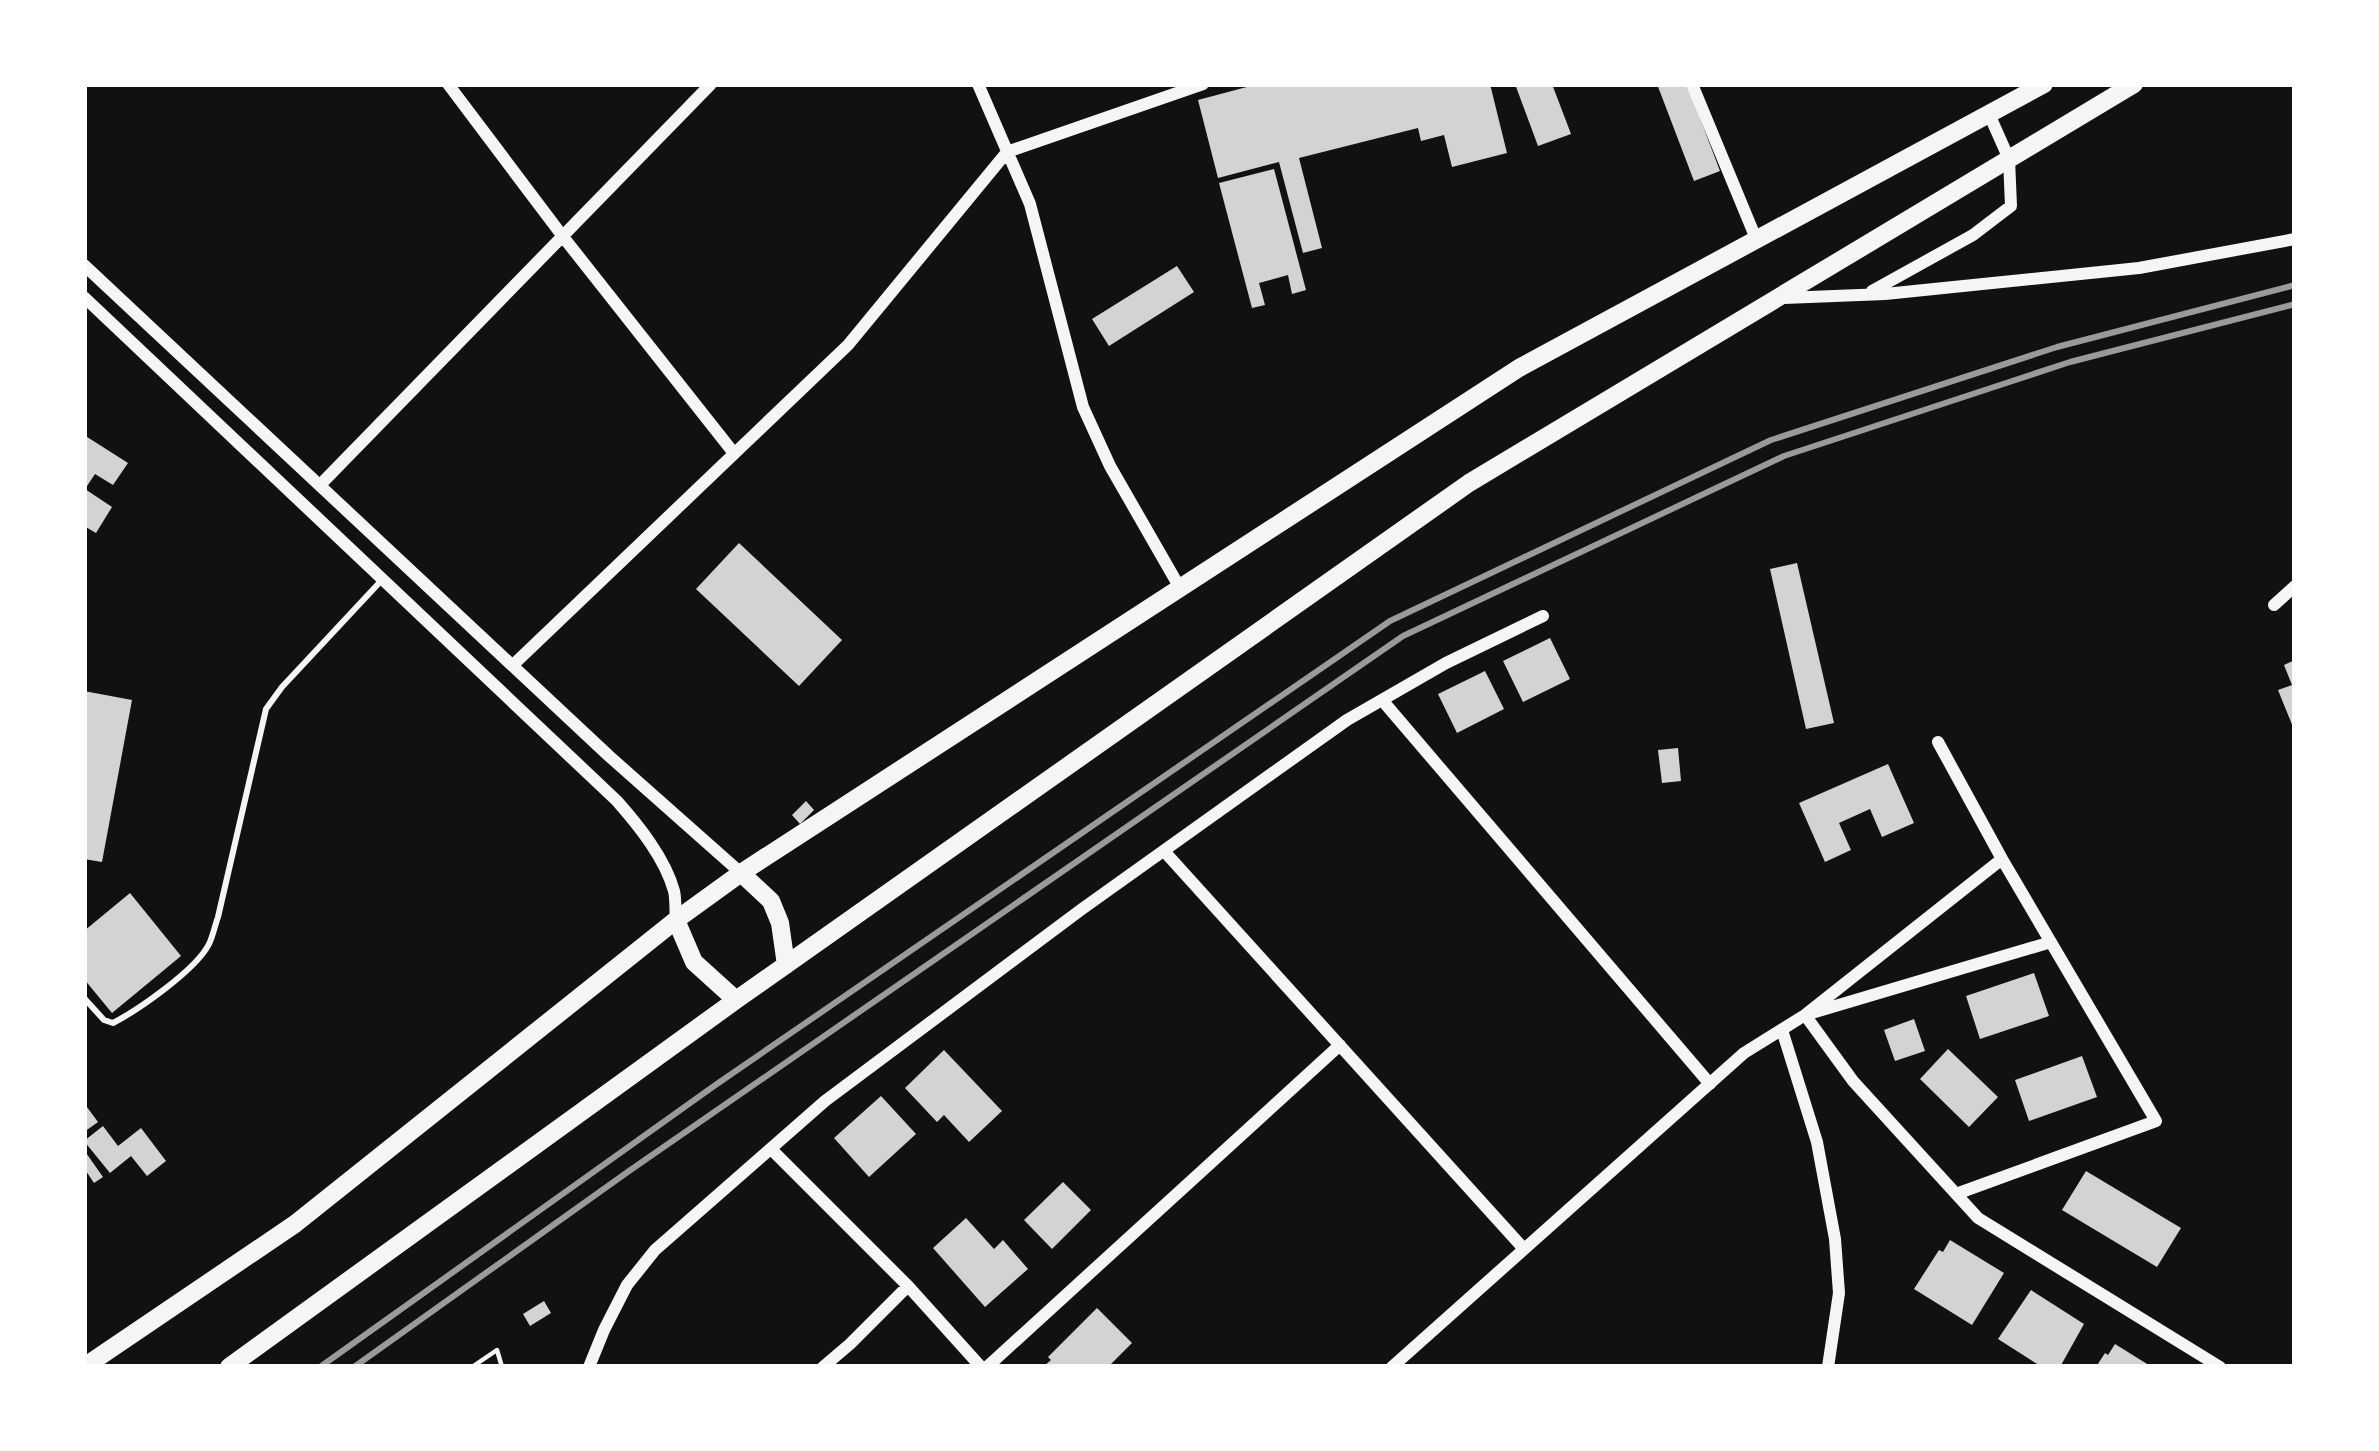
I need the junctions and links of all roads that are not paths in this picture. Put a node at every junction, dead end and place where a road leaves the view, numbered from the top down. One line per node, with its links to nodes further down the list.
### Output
1 (448, 84): 11 (street)
2 (711, 84): 11 (street)
3 (978, 84): 9 (street)
4 (1203, 84): 9 (street)
5 (1692, 84): 13 (street)
6 (2044, 84): 8 (main road)
7 (2134, 84): 10 (main road)
8 (1989, 114): 10 (street); 13 (main road)
9 (1007, 152): 18 (street); 22 (street)
10 (2009, 159): 15 (street); 17 (main road)
11 (564, 238): 18 (street); 19 (street)
12 (2295, 239): 15 (street)
13 (1757, 241): 22 (main road)
14 (84, 265): 19 (street)
15 (1866, 295): 17 (street)
16 (84, 297): 20 (street)
17 (1777, 298): 33 (main road)
18 (733, 452): 25 (street)
19 (320, 485): 25 (street)
20 (384, 578): 31 (street); 34 (lane)
21 (2295, 586): 23 (street)
22 (1180, 588): 30 (main road)
23 (2274, 605)
24 (1543, 616): 26 (street)
25 (512, 665): 30 (street)
26 (1382, 700): 28 (street); 39 (street)
27 (1938, 742): 29 (street)
28 (1164, 850): 38 (street); 40 (street)
29 (2002, 860): 32 (street); 36 (street)
30 (741, 873): 31 (main road); 33 (main road)
31 (676, 920): 35 (main road); 45 (main road)
32 (2051, 942): 36 (street); 41 (street)
33 (786, 964): 35 (main road)
34 (84, 998)
35 (736, 1000): 46 (main road)
36 (1805, 1015): 37 (street); 41 (street)
37 (1782, 1030): 39 (street); 51 (street)
38 (1340, 1045): 42 (street); 49 (street)
39 (1710, 1084): 42 (street)
40 (771, 1149): 43 (street); 47 (street)
41 (1957, 1194): 52 (street)
42 (1524, 1249): 44 (street)
43 (908, 1286): 48 (street); 49 (street)
44 (1409, 1360): 50 (street)
45 (84, 1366)
46 (229, 1367)
47 (589, 1367)
48 (823, 1367)
49 (984, 1367)
50 (1392, 1367)
51 (1828, 1367)
52 (2220, 1367)

